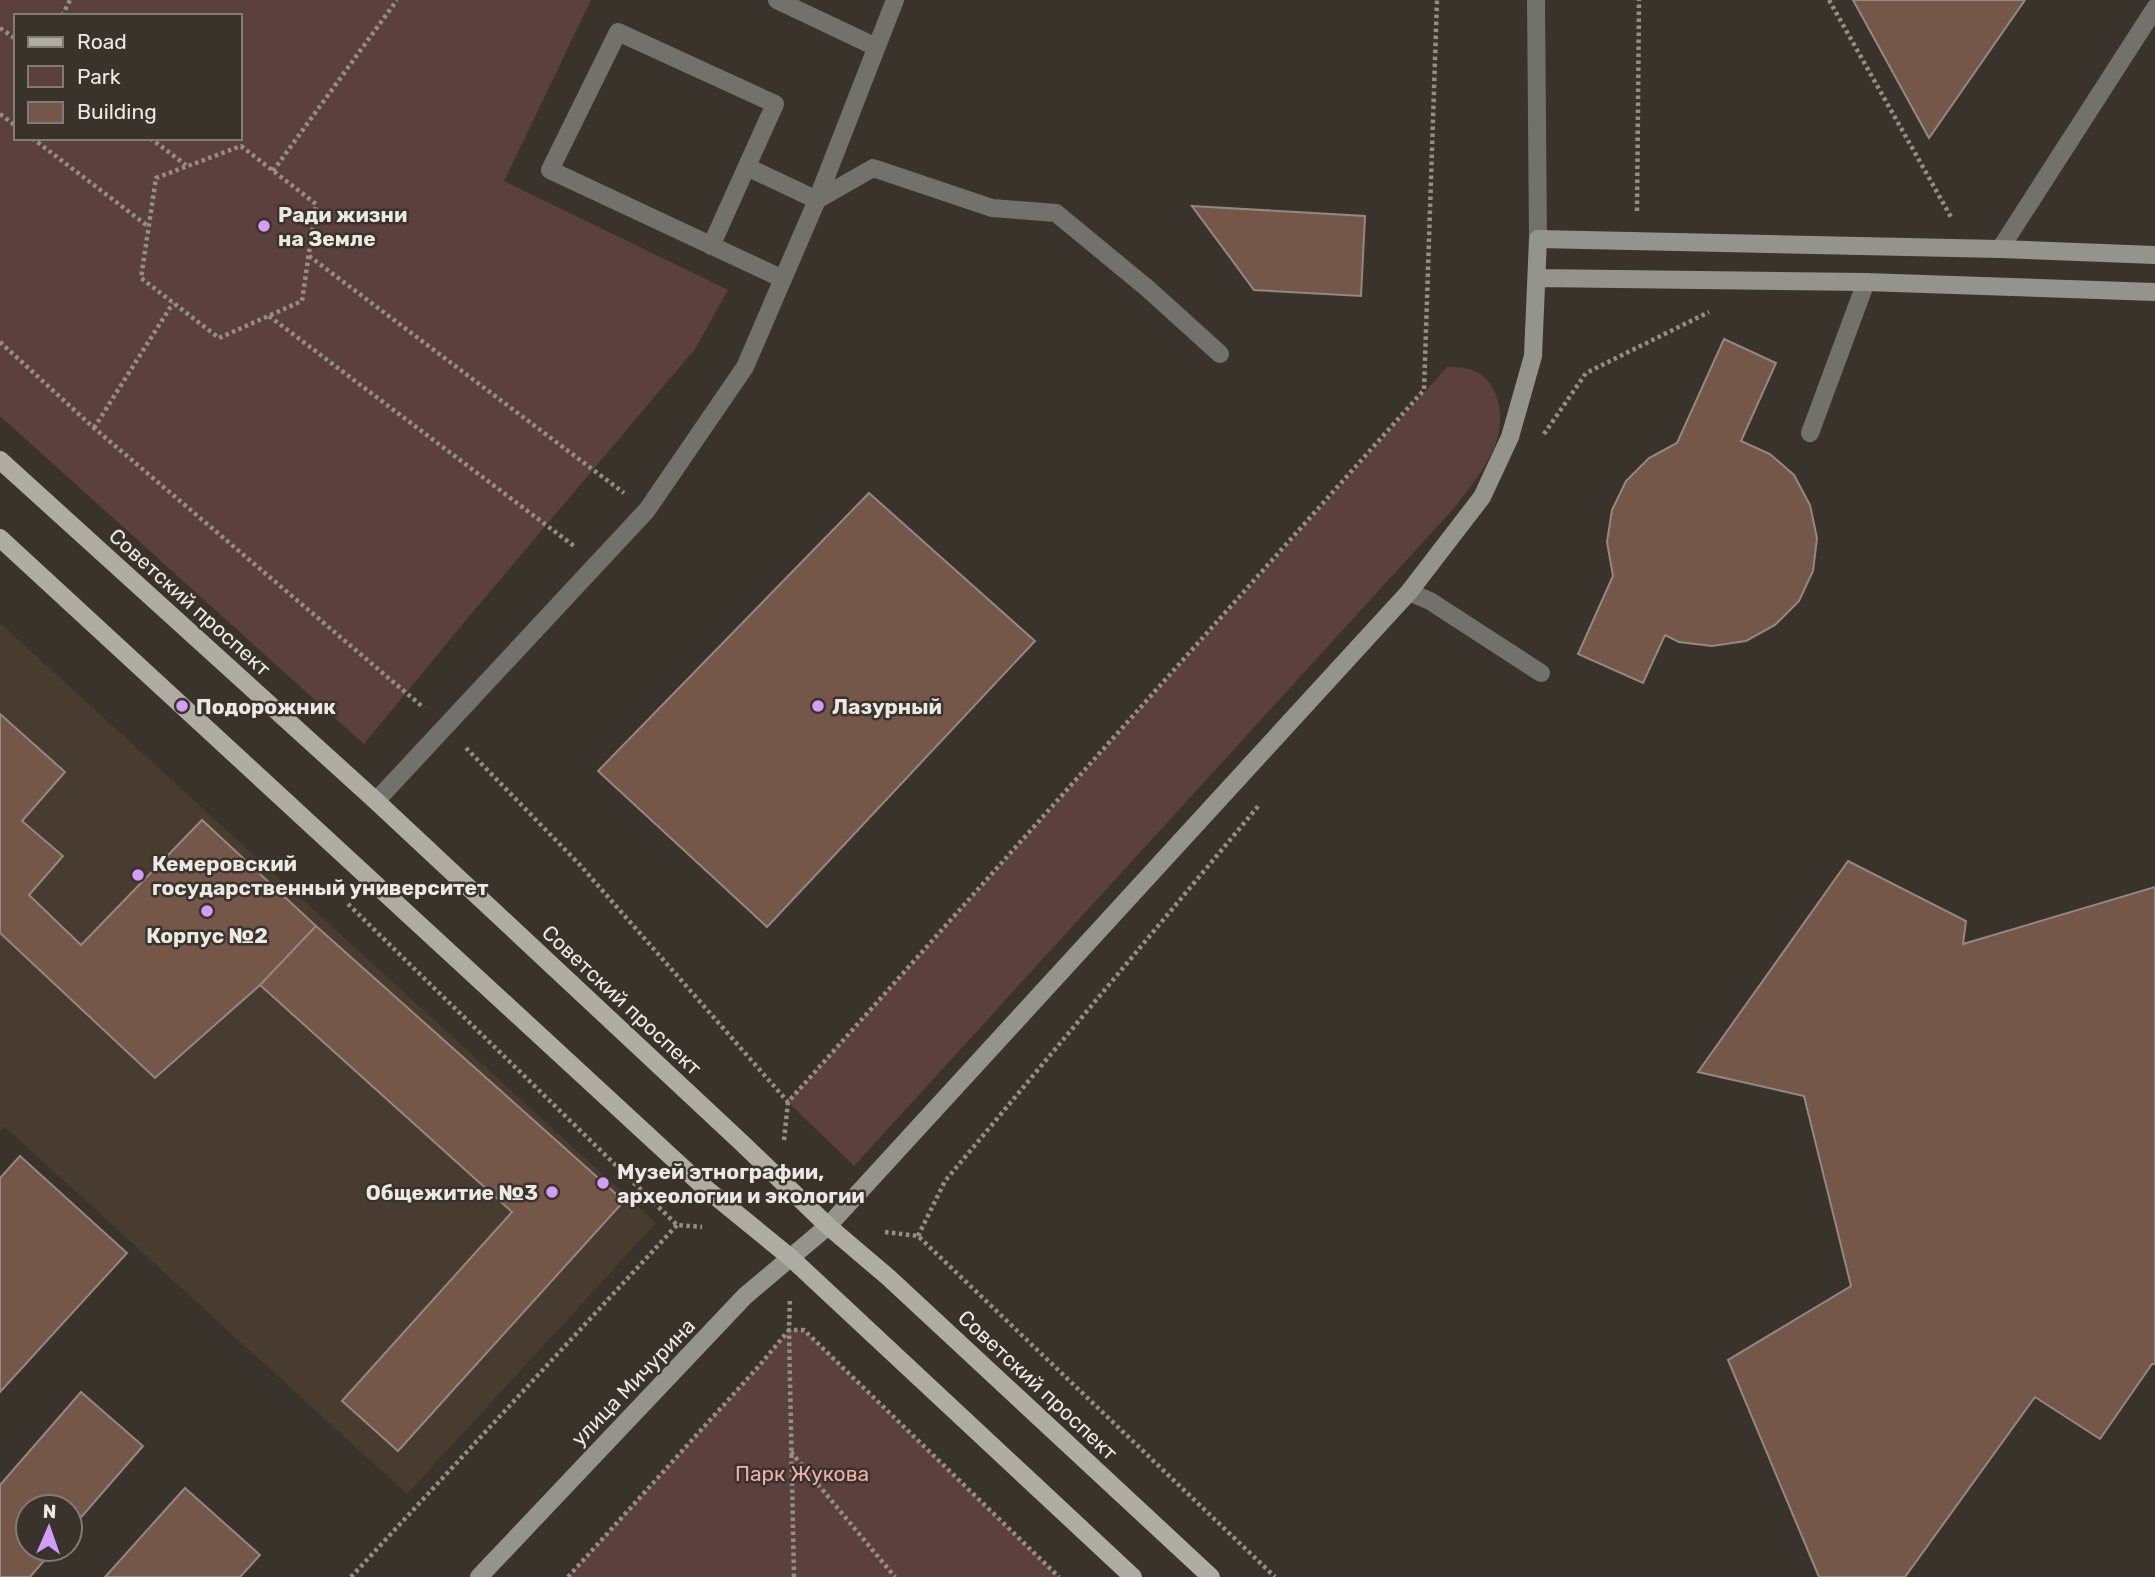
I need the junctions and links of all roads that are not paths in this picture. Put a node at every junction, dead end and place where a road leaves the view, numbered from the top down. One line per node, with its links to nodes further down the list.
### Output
1 (777, 0): 5 (lane)
2 (895, 0): 5 (lane)
3 (1536, 0): 8 (lane)
4 (2155, 8): 10 (lane)
5 (876, 47): 7 (lane)
6 (747, 167): 7 (lane); 9 (lane); 9 (lane)
7 (817, 200): 13 (lane); 16 (lane)
8 (1538, 239): 10 (main road); 12 (main road, улица Мичурина)
9 (712, 246): 13 (lane)
10 (2000, 248): 11 (main road)
11 (2155, 255)
12 (1537, 278): 14 (main road); 20 (main road, улица Мичурина)
13 (783, 279): 22 (lane)
14 (1867, 282): 15 (main road); 17 (lane)
15 (2155, 292)
16 (1220, 354)
17 (1810, 433)
18 (0, 460): 22 (main road, Советский проспект)
19 (0, 538): 24 (main road)
20 (1409, 592): 21 (lane); 23 (main road, улица Мичурина)
21 (1541, 673)
22 (376, 802): 23 (main road, Советский проспект)
23 (828, 1226): 24 (main road, улица Мичурина); 27 (main road, Советский проспект)
24 (791, 1258): 25 (main road, улица Мичурина); 26 (main road)
25 (479, 1577)
26 (1133, 1577)
27 (1211, 1577)

